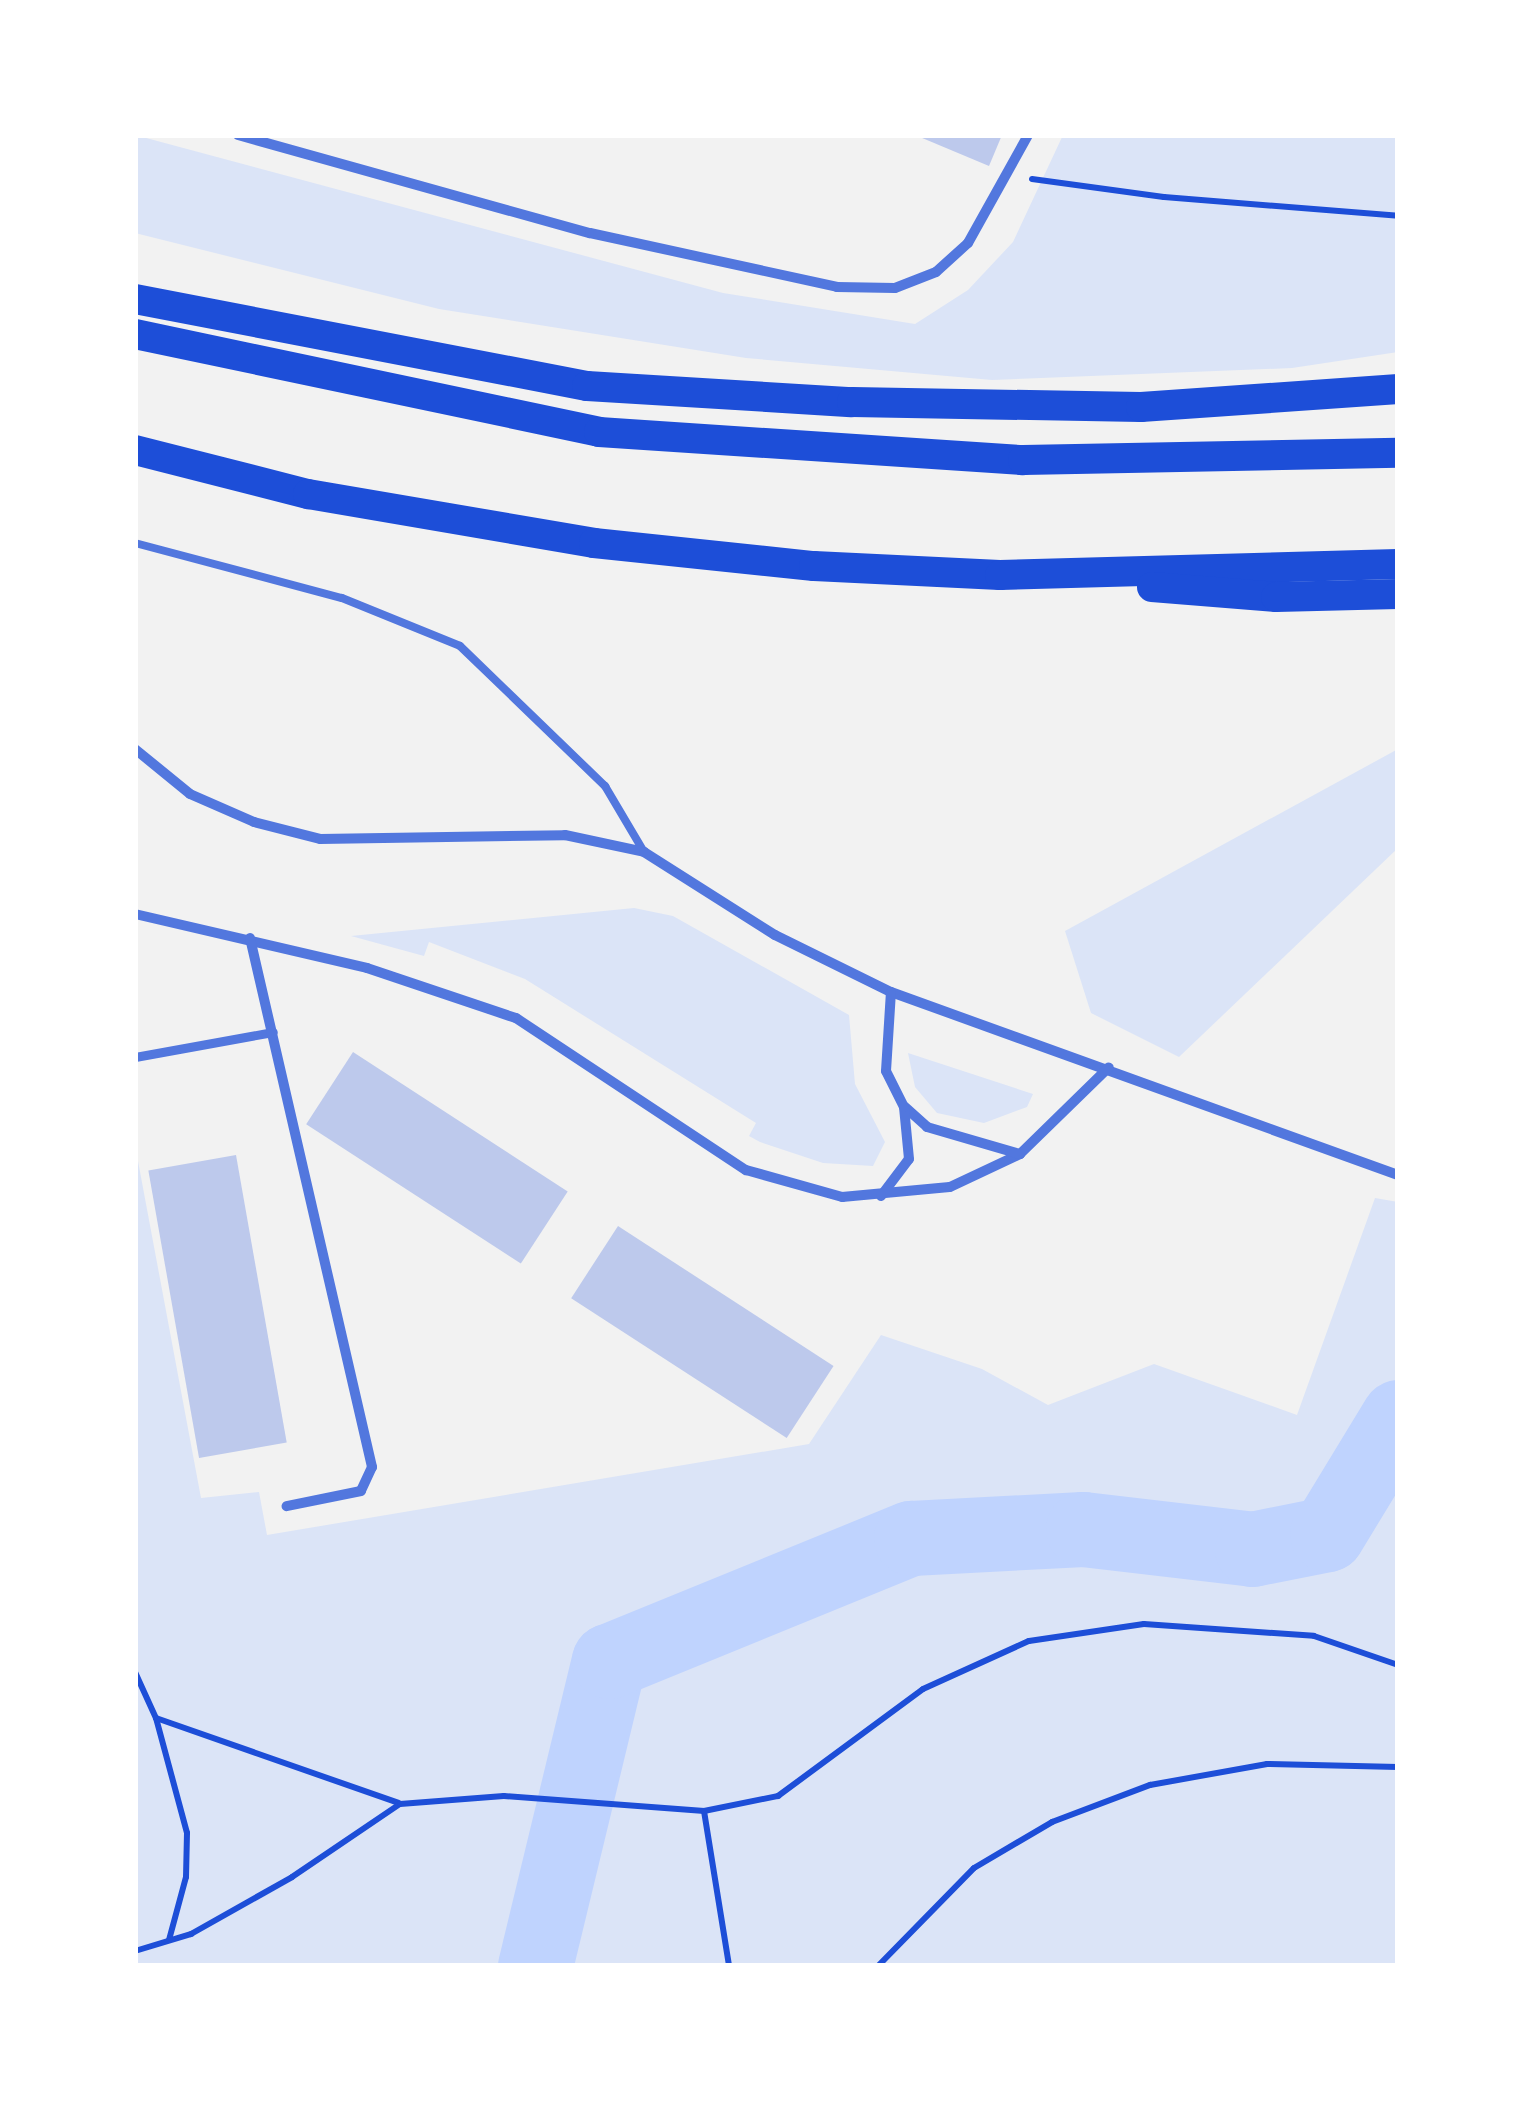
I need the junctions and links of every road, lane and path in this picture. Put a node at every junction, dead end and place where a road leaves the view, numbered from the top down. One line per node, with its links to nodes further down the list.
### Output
1 (238, 135): 3 (street)
2 (1028, 135): 3 (street)
3 (1006, 175): 4 (path)
4 (1398, 216)
5 (135, 299): 7 (highway)
6 (135, 334): 9 (highway)
7 (1398, 389)
8 (135, 450): 12 (highway)
9 (1398, 452)
10 (135, 543): 15 (lane)
11 (1398, 564): 12 (highway)
12 (1000, 575): 13 (highway)
13 (1398, 594)
14 (135, 749): 15 (street)
15 (644, 852): 18 (street)
16 (135, 914): 17 (street)
17 (250, 938): 19 (street); 25 (street)
18 (891, 992): 21 (street); 22 (street)
19 (273, 1032): 20 (street); 26 (street)
20 (135, 1057)
21 (1109, 1067): 23 (street); 24 (street)
22 (904, 1106): 23 (street); 25 (street)
23 (1020, 1154): 25 (street)
24 (1398, 1175)
25 (881, 1196)
26 (286, 1506)
27 (1398, 1665): 32 (path)
28 (135, 1672): 29 (path)
29 (156, 1718): 31 (path); 33 (path)
30 (1398, 1767): 36 (path)
31 (400, 1804): 32 (path); 33 (path)
32 (704, 1812): 35 (path)
33 (169, 1941): 34 (path)
34 (135, 1951)
35 (729, 1966)
36 (878, 1966)

